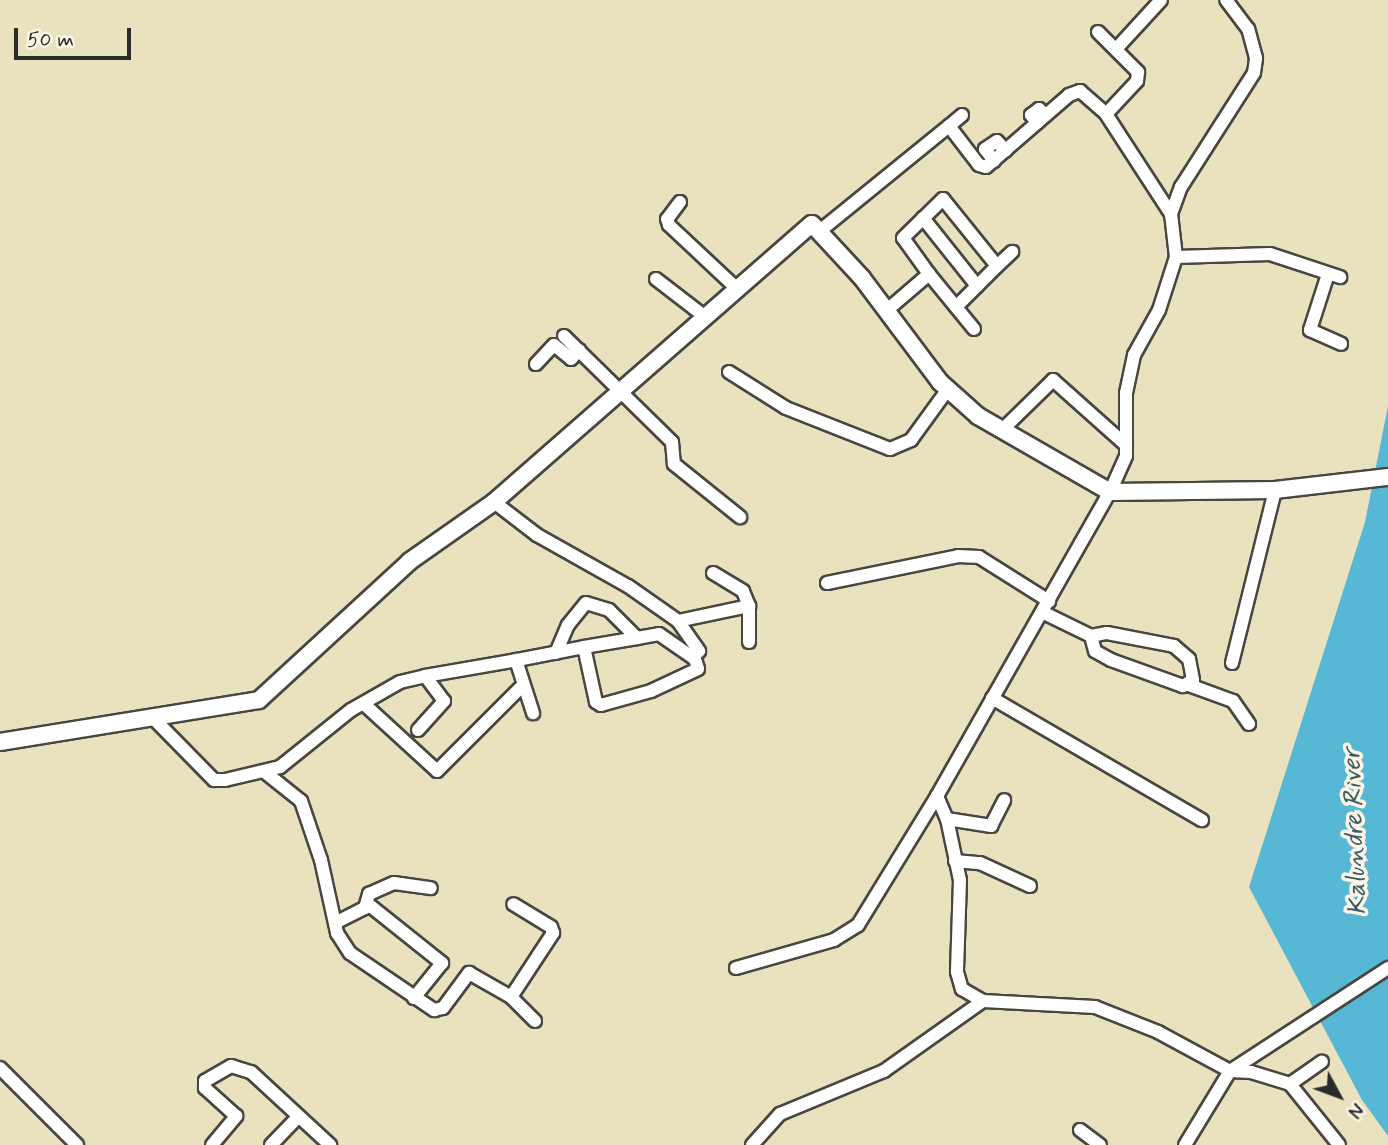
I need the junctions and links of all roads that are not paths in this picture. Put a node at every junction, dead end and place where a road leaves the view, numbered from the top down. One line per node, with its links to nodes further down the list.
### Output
1 (1161, 0): 4 (street)
2 (1226, 0): 9 (street)
3 (1098, 32): 4 (street)
4 (1116, 48): 5 (street)
5 (1106, 114): 7 (street); 9 (street)
6 (962, 115): 7 (street)
7 (949, 126): 11 (street)
8 (680, 202): 18 (street)
9 (1171, 214): 13 (street)
10 (923, 218): 14 (street); 15 (street); 17 (street)
11 (821, 230): 18 (street); 20 (street)
12 (1012, 252): 14 (street)
13 (1176, 257): 23 (street); 29 (street)
14 (997, 266): 17 (street)
15 (929, 274): 19 (street); 20 (street)
16 (656, 279): 21 (street)
17 (976, 286): 19 (street)
18 (736, 288): 21 (street)
19 (956, 307): 22 (street)
20 (886, 311): 26 (street)
21 (704, 316): 27 (street)
22 (974, 329)
23 (1341, 344)
24 (536, 364): 27 (street)
25 (729, 372): 26 (street)
26 (948, 389): 28 (street)
27 (618, 390): 33 (street); 34 (street)
28 (1002, 431): 29 (street); 32 (street)
29 (1126, 445): 32 (street)
30 (1388, 477): 31 (street)
31 (1275, 490): 32 (street); 47 (street)
32 (1110, 492): 38 (street)
33 (494, 502): 39 (street); 54 (street)
34 (740, 517)
35 (713, 573): 37 (street)
36 (827, 583): 38 (street)
37 (750, 606): 39 (street); 42 (street)
38 (1046, 606): 40 (street); 51 (street)
39 (678, 621): 44 (street)
40 (1091, 636): 49 (street); 49 (street)
41 (637, 638): 43 (street); 43 (street); 45 (street)
42 (749, 642)
43 (584, 647): 45 (street)
44 (699, 651)
45 (556, 653): 46 (street)
46 (516, 660): 48 (street); 50 (street)
47 (1231, 663)
48 (425, 676): 52 (street); 56 (street)
49 (1189, 685): 55 (street)
50 (523, 686): 52 (street); 53 (street)
51 (992, 698): 59 (street); 62 (street)
52 (364, 704): 58 (street)
53 (533, 713)
54 (156, 720): 57 (street); 58 (street)
55 (1250, 724)
56 (418, 730)
57 (0, 742)
58 (266, 773): 68 (street)
59 (937, 796): 61 (street); 69 (street)
60 (1004, 800): 61 (street)
61 (947, 819): 63 (street)
62 (1202, 820)
63 (955, 861): 64 (street); 73 (street)
64 (1030, 886)
65 (431, 888): 66 (street)
66 (368, 904): 68 (street); 71 (street)
67 (513, 904): 72 (street)
68 (335, 923): 71 (street)
69 (736, 968)
70 (1388, 968): 77 (street)
71 (414, 998): 72 (street)
72 (512, 998): 74 (street)
73 (984, 1001): 77 (street); 85 (street)
74 (535, 1021)
75 (1322, 1062): 78 (street)
76 (0, 1068): 81 (street)
77 (1230, 1071): 78 (street); 87 (street)
78 (1290, 1084): 88 (street)
79 (298, 1117): 82 (street); 83 (street); 84 (street)
80 (1080, 1130): 86 (street)
81 (77, 1145)
82 (212, 1145)
83 (271, 1145)
84 (330, 1145)
85 (752, 1145)
86 (1100, 1145)
87 (1185, 1145)
88 (1339, 1145)

